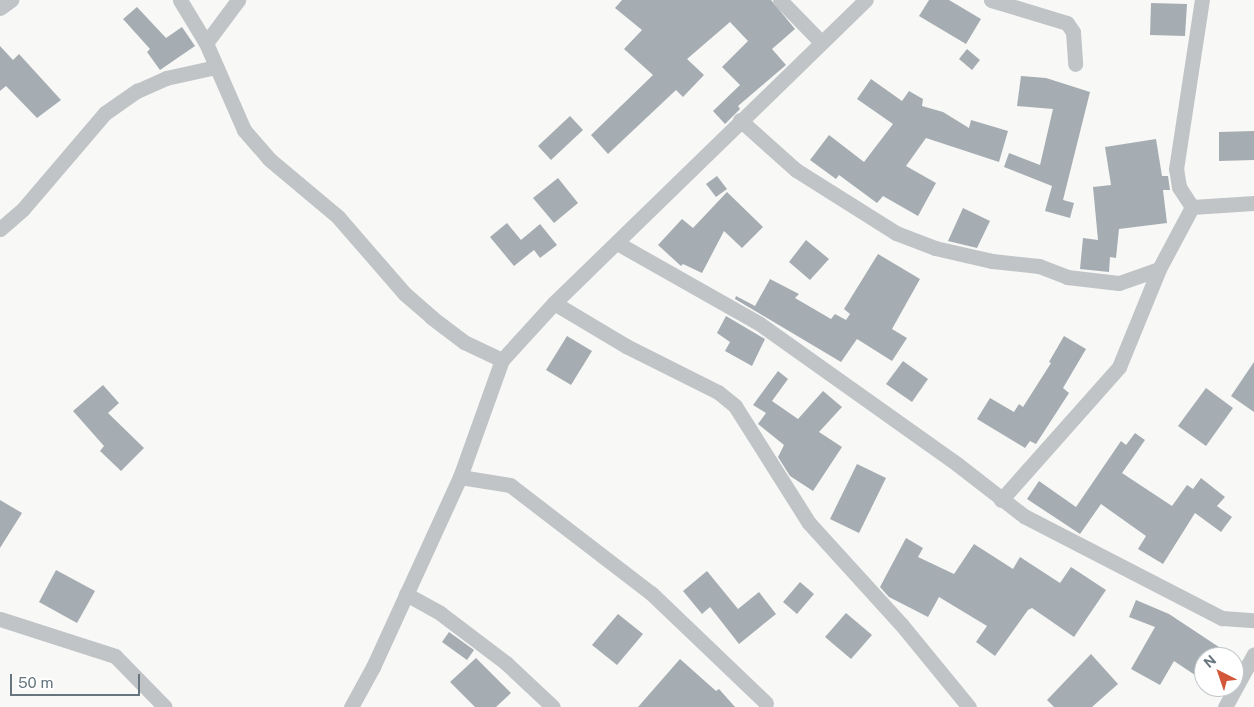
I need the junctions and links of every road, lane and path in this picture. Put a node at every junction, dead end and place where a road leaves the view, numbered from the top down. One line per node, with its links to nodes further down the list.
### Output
1 (11, 0): 8 (street)
2 (180, 0): 10 (street)
3 (238, 0): 10 (street)
4 (780, 0): 9 (street)
5 (866, 0): 9 (street)
6 (991, 0): 11 (street)
7 (1202, 0): 15 (street)
8 (0, 8)
9 (821, 42): 13 (street)
10 (206, 43): 12 (street)
11 (1075, 64)
12 (216, 67): 16 (street); 20 (street)
13 (740, 120): 17 (street); 18 (street)
14 (1254, 203): 15 (street)
15 (1192, 207): 18 (street)
16 (0, 228)
17 (617, 243): 19 (street); 22 (street)
18 (1159, 269): 22 (street)
19 (554, 303): 20 (street); 31 (street)
20 (502, 360): 21 (street)
21 (460, 477): 23 (street); 27 (street)
22 (1001, 500): 25 (street)
23 (406, 594): 29 (street); 30 (street)
24 (0, 619): 28 (street)
25 (1254, 620)
26 (1254, 654): 32 (street)
27 (766, 703)
28 (165, 707)
29 (351, 707)
30 (553, 707)
31 (969, 707)
32 (1225, 707)

